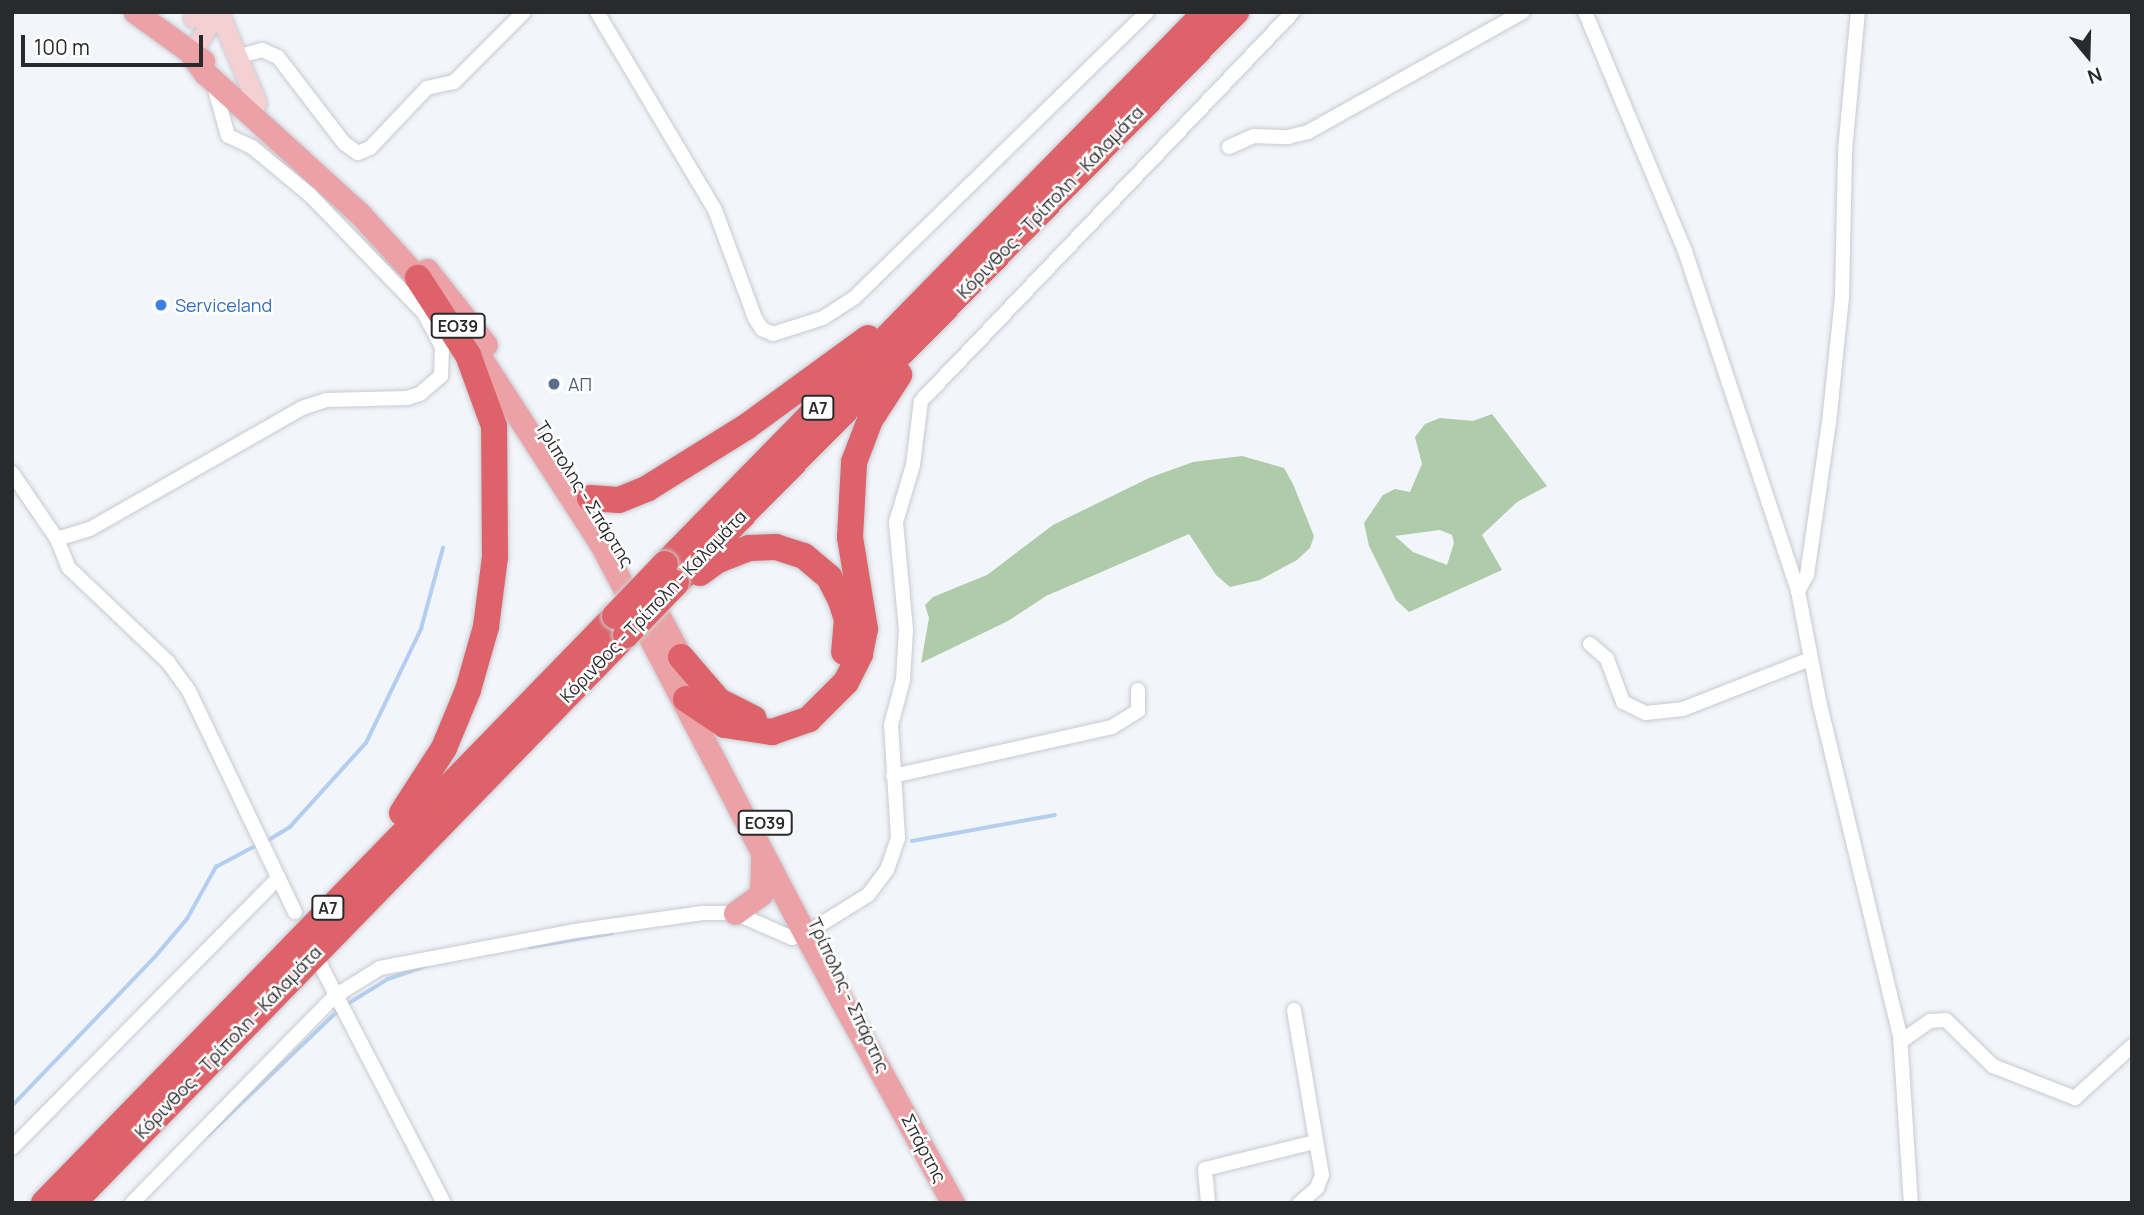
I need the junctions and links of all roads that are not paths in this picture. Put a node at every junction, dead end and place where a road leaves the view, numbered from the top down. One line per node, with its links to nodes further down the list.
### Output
1 (135, 12): 13 (main road, Τρίπολης - Σπάρτης / ΕΟ39)
2 (524, 12): 14 (street)
3 (597, 12): 4 (street)
4 (1147, 12)
5 (1206, 12): 19 (highway, Κόρινθος - Τρίπολη - Καλαμάτα / Α7)
6 (1236, 12): 21 (highway, Κόρινθος - Τρίπολη - Καλαμάτα / Α7)
7 (1293, 12): 34 (street)
8 (1523, 12): 18 (street)
9 (1585, 12): 26 (street)
10 (1858, 12): 26 (street)
11 (217, 13): 12 (main road); 13 (main road); 14 (main road)
12 (195, 15): 13 (main road)
13 (183, 49): 15 (main road, Τρίπολης - Σπάρτης / ΕΟ39); 16 (main road, Τρίπολης - Σπάρτης / ΕΟ39)
14 (236, 57): 16 (main road)
15 (205, 73): 16 (main road, Τρίπολης - Σπάρτης / ΕΟ39); 17 (street)
16 (251, 104): 17 (street); 20 (main road, Τρίπολης - Σπάρτης / ΕΟ39); 23 (main road, Τρίπολης - Σπάρτης / ΕΟ39)
17 (224, 118): 24 (street)
18 (1229, 147)
19 (971, 252): 23 (highway); 25 (highway, Κόρινθος - Τρίπολη - Καλαμάτα / Α7)
20 (418, 278): 32 (main road, Τρίπολης - Σπάρτης / ΕΟ39); 37 (highway)
21 (951, 303): 25 (highway, Κόρινθος - Τρίπολη - Καλαμάτα / Α7); 33 (highway)
22 (12, 473): 24 (street)
23 (590, 498): 29 (main road, Τρίπολης - Σπάρτης / ΕΟ39)
24 (57, 540): 36 (street)
25 (674, 579): 27 (highway, Κόρινθος - Τρίπολη - Καλαμάτα / Α7, bridge); 27 (highway, Κόρινθος - Τρίπολη - Καλαμάτα / Α7, bridge); 29 (highway)
26 (1798, 592): 30 (street)
27 (621, 625): 37 (highway, Κόρινθος - Τρίπολη - Καλαμάτα / Α7); 50 (highway, Κόρινθος - Τρίπολη - Καλαμάτα / Α7)
28 (1590, 644): 30 (street)
29 (681, 657): 33 (main road, Τρίπολης - Σπάρτης / ΕΟ39)
30 (1810, 659): 44 (street)
31 (1138, 690): 34 (street)
32 (686, 699): 33 (highway); 35 (main road, Τρίπολης - Σπάρτης / ΕΟ39)
33 (712, 719): 40 (main road, Τρίπολης - Σπάρτης / ΕΟ39)
34 (893, 776): 40 (street)
35 (761, 849): 39 (main road); 40 (main road, Τρίπολης - Σπάρτης / ΕΟ39)
36 (279, 877): 38 (street); 48 (street)
37 (353, 881): 49 (highway, Κόρινθος - Τρίπολη - Καλαμάτα / Α7)
38 (295, 912)
39 (735, 914): 40 (street); 42 (street)
40 (812, 931): 46 (main road, Τρίπολης - Σπάρτης / ΕΟ39)
41 (321, 966): 42 (street)
42 (337, 999): 51 (street); 52 (street)
43 (1293, 1010): 47 (street)
44 (1900, 1042): 45 (street); 56 (street)
45 (2132, 1046)
46 (895, 1093): 53 (main road, Σπάρτης / ΕΟ39)
47 (1315, 1142): 54 (street); 55 (street)
48 (12, 1148)
49 (44, 1203)
50 (73, 1203)
51 (132, 1203)
52 (444, 1203)
53 (953, 1203)
54 (1208, 1203)
55 (1300, 1203)
56 (1911, 1203)

